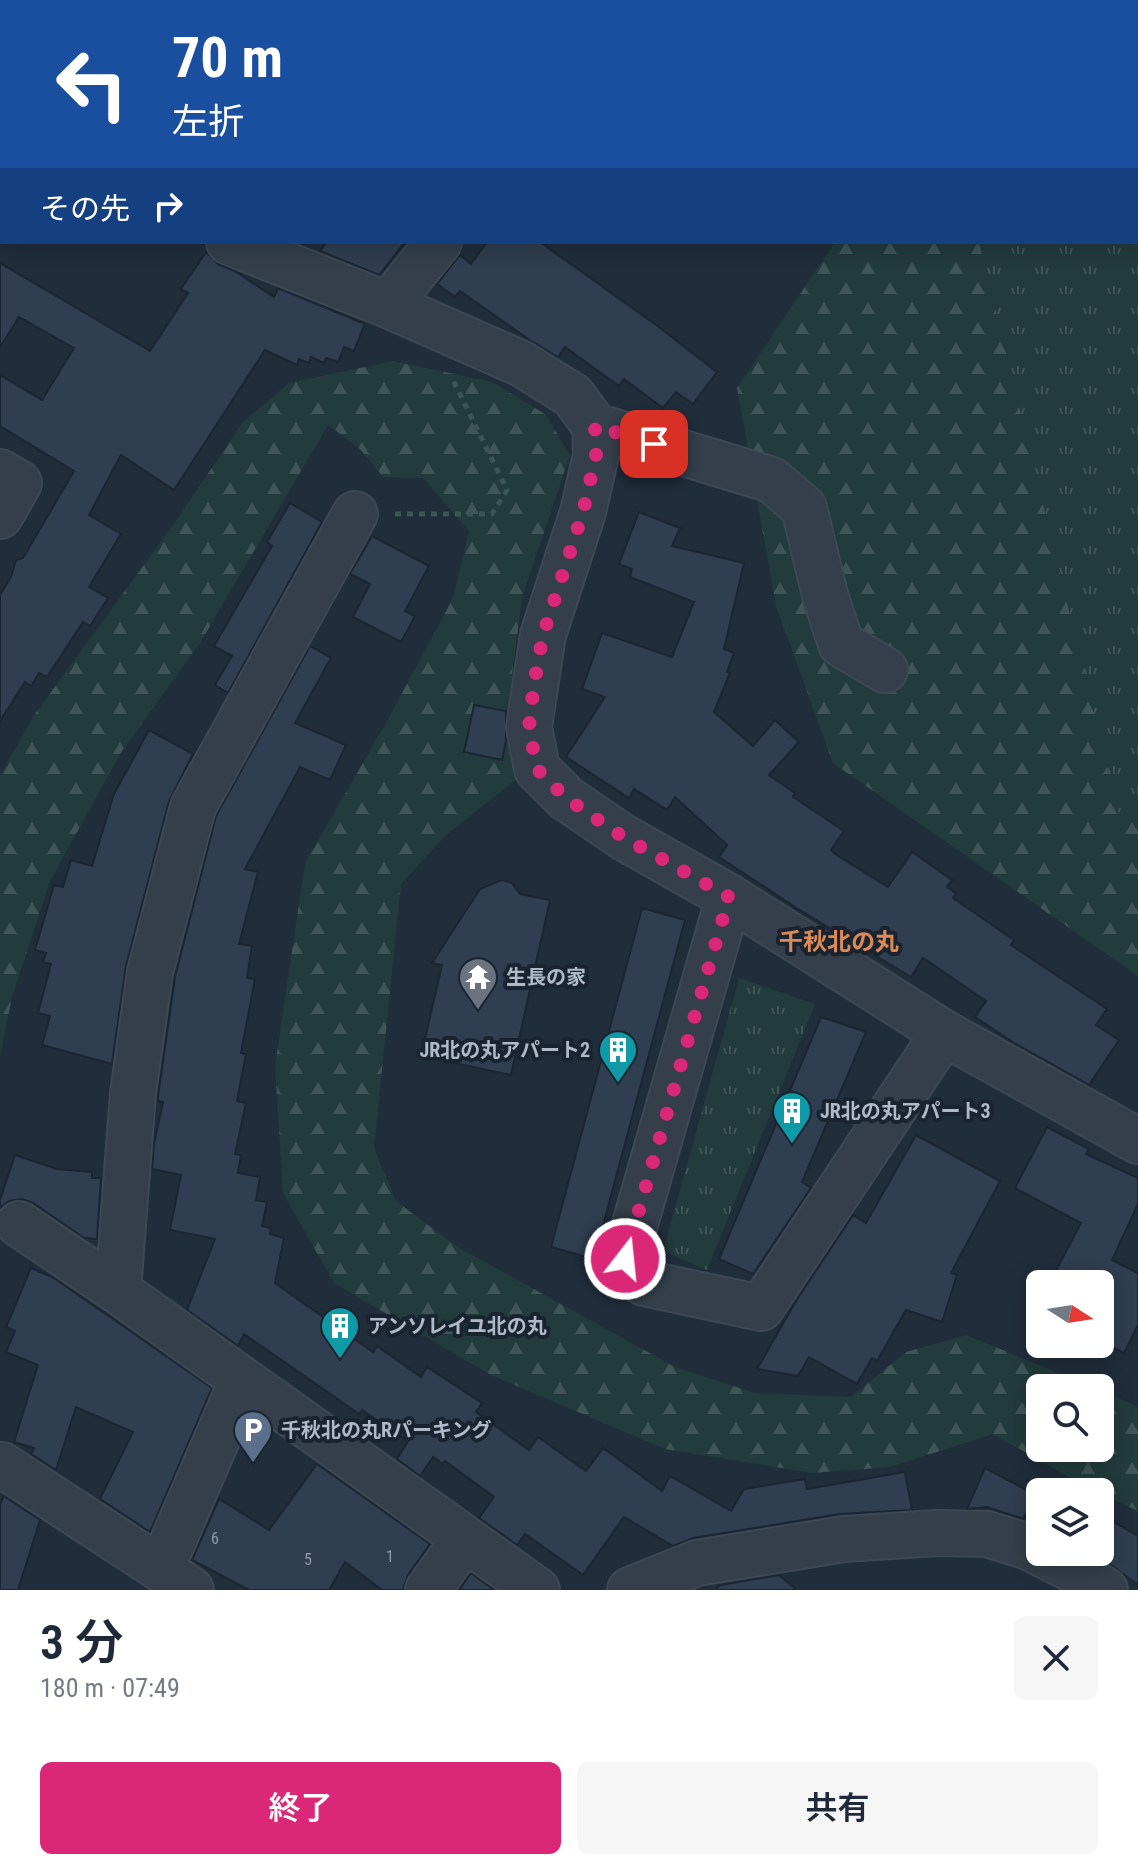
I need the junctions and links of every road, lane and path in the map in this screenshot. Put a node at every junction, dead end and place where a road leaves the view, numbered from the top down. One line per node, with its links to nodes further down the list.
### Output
1 (234, 244): 3 (street)
2 (438, 244): 3 (street)
3 (407, 314): 4 (street); 6 (path)
4 (595, 426): 8 (street); 9 (street)
5 (0, 472): 7 (street)
6 (355, 514): 13 (street)
7 (0, 516)
8 (885, 670)
9 (729, 897): 10 (street); 10 (street)
10 (944, 1033): 11 (street)
11 (1138, 1141)
12 (19, 1224): 13 (street)
13 (118, 1291): 14 (street)
14 (242, 1381): 16 (street); 17 (street)
15 (2, 1465): 17 (street)
16 (464, 1540): 18 (street); 19 (street)
17 (176, 1579)
18 (428, 1590)
19 (537, 1590)
20 (630, 1590): 21 (street)
21 (1105, 1590)

